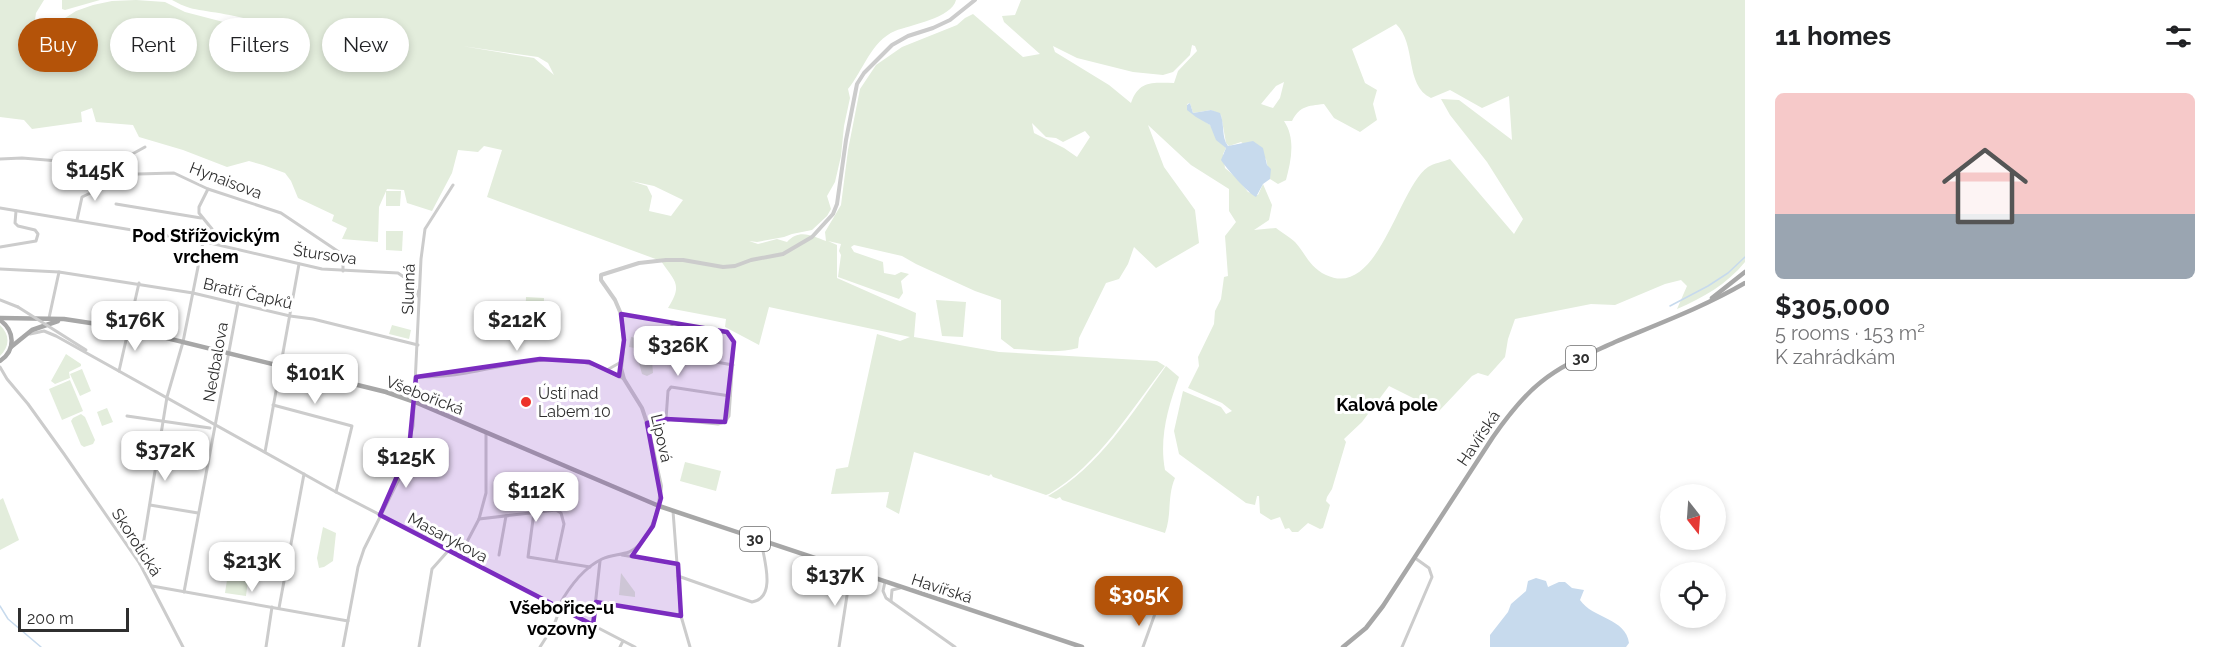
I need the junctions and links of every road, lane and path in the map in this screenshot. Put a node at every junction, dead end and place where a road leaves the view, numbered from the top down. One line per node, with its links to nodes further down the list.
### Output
1 (975, 0): 28 (street, Lipová)
2 (145, 147): 4 (street)
3 (0, 159): 4 (street, Hynaisova)
4 (122, 172): 7 (street, Hynaisova)
5 (106, 183): 12 (street)
6 (453, 185): 25 (street, Slunná)
7 (208, 189): 11 (street); 18 (street, Hynaisova)
8 (116, 204): 11 (street)
9 (0, 208): 10 (street, Štursova)
10 (16, 211): 12 (street, Štursova); 15 (street)
11 (201, 218): 14 (street)
12 (77, 220): 13 (street, Štursova)
13 (203, 242): 14 (street, Štursova); 23 (street)
14 (210, 243): 16 (street, Štursova)
15 (0, 248)
16 (299, 264): 18 (street, Štursova); 29 (street)
17 (0, 269): 19 (street, Bratří Čapků)
18 (343, 271): 25 (street, Štursova)
19 (59, 272): 21 (street, Bratří Čapků); 30 (street)
20 (1745, 274): 27 (main road, Havířská / 30)
21 (139, 283): 23 (street, Bratří Čapků); 34 (street)
22 (1745, 283): 27 (main road, Havířská / 30)
23 (193, 293): 26 (street, Bratří Čapků); 36 (street)
24 (0, 300): 40 (street, Masarykova, bridge)
25 (419, 300): 37 (street, Slunná)
26 (238, 303): 29 (street, Bratří Čapků); 39 (street, Nedbalova)
27 (1691, 309): 77 (main road, Havířská / 30)
28 (621, 314): 33 (street); 42 (street, Lipová)
29 (290, 316): 37 (street, Bratří Čapků); 43 (street)
30 (49, 318): 31 (main road, Všebořická / 30); 32 (main road, Všebořická / 30)
31 (0, 319): 38 (main road, 30)
32 (64, 319): 34 (main road, Všebořická / 30); 35 (main road, Všebořická / 30)
33 (672, 323): 44 (street); 44 (street)
34 (129, 329): 36 (main road, Všebořická / 30); 47 (street)
35 (20, 338): 38 (main road, Všebořická / 30); 40 (street, Masarykova)
36 (183, 342): 39 (main road, Všebořická / 30); 51 (street)
37 (418, 345): 48 (street, Slunná)
38 (11, 347): 41 (main road, 30)
39 (229, 352): 43 (main road, Všebořická / 30); 58 (street, Nedbalova)
40 (95, 357): 47 (street, Masarykova)
41 (0, 361)
42 (621, 362): 46 (street); 49 (street, Lipová)
43 (281, 365): 52 (main road, Všebořická / 30); 53 (street)
44 (732, 365): 50 (street)
45 (0, 367): 80 (street, Skorotická)
46 (607, 370): 48 (street); 49 (street)
47 (119, 371): 51 (street, Masarykova)
48 (416, 376): 52 (street, Slunná)
49 (624, 379): 57 (street, Lipová)
50 (730, 396): 55 (street); 55 (street)
51 (167, 398): 56 (street); 58 (street, Masarykova)
52 (415, 402): 60 (main road, Všebořická / 30); 69 (street, Slunná)
53 (273, 405): 61 (street); 63 (street)
54 (127, 416): 56 (street)
55 (666, 419): 57 (street)
56 (164, 421): 59 (street); 64 (street)
57 (647, 423): 65 (street, Lipová)
58 (217, 424): 61 (street, Masarykova); 68 (street, Nedbalova)
59 (210, 428)
60 (486, 432): 65 (main road, Všebořická / 30); 71 (street)
61 (265, 452): 62 (street, Masarykova)
62 (304, 474): 63 (street, Masarykova); 93 (street)
63 (336, 492): 69 (street, Masarykova)
64 (150, 505): 68 (street); 80 (street)
65 (659, 506): 66 (main road, Havířská / 30); 74 (street)
66 (673, 511): 72 (main road, Havířská / 30); 81 (street)
67 (534, 512): 70 (street); 79 (street); 79 (street)
68 (198, 513): 88 (street, Nedbalova)
69 (380, 515): 73 (street, Masarykova); 96 (street, Slunná)
70 (506, 516): 71 (street); 75 (street)
71 (478, 519): 76 (street)
72 (761, 541): 83 (main road, Havířská / 30); 84 (street)
73 (448, 551): 76 (street, Masarykova); 102 (street)
74 (621, 554): 78 (street); 81 (street)
75 (500, 555)
76 (459, 557): 94 (street, Masarykova)
77 (1415, 558): 111 (main road, Havířská / 30); 112 (street)
78 (600, 560): 82 (street); 91 (street)
79 (556, 561): 82 (street)
80 (140, 564): 86 (street, Skorotická)
81 (678, 564): 84 (street)
82 (590, 567): 94 (street)
83 (851, 570): 85 (main road, Havířská / 30); 107 (street)
84 (678, 576): 95 (street)
85 (885, 582): 87 (main road, Havířská / 30); 90 (street)
86 (151, 586): 88 (street); 99 (street, Skorotická)
87 (901, 588): 90 (street); 109 (main road, Havířská / 30)
88 (184, 592): 92 (street)
89 (1161, 597): 110 (street)
90 (891, 601): 108 (street)
91 (595, 602): 95 (street); 97 (street)
92 (272, 607): 93 (street); 100 (street)
93 (279, 608): 96 (street)
94 (559, 608): 97 (street, Masarykova); 103 (street)
95 (681, 616): 106 (street)
96 (348, 621): 101 (street, Slunná)
97 (593, 625): 98 (street, Masarykova)
98 (623, 640): 104 (street); 105 (street, Masarykova)
99 (183, 647)
100 (266, 647)
101 (343, 647)
102 (419, 647)
103 (540, 647)
104 (620, 647)
105 (635, 647)
106 (690, 647)
107 (839, 647)
108 (955, 647)
109 (1082, 647)
110 (1143, 647)
111 (1343, 647)
112 (1402, 647)

